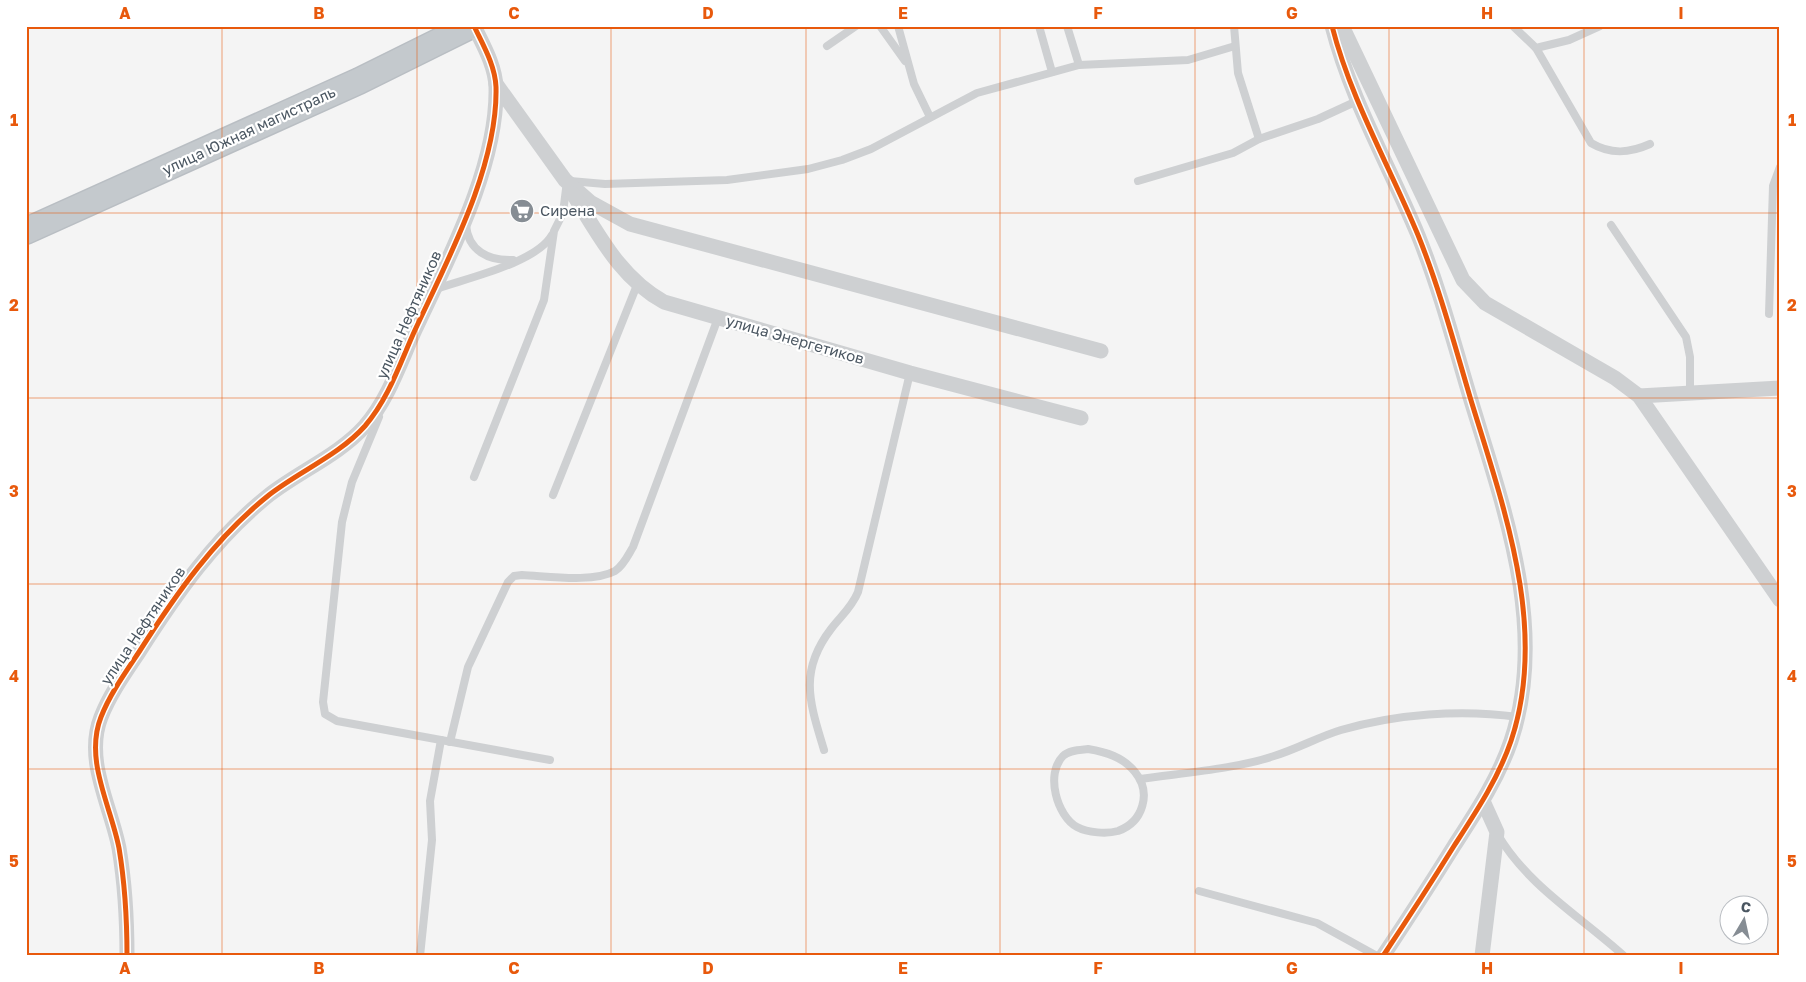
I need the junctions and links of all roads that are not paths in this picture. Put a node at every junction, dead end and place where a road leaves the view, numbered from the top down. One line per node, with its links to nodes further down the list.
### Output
1 (470, 26): 29 (highway, улица Южная магистраль)
2 (474, 26): 19 (street, улица Нефтяников)
3 (856, 26): 13 (lane)
4 (880, 26): 17 (lane)
5 (898, 26): 17 (lane)
6 (1039, 26): 18 (lane)
7 (1067, 26): 16 (lane)
8 (1234, 26): 14 (lane)
9 (1332, 26): 20 (street)
10 (1342, 26): 40 (street)
11 (1513, 26): 15 (lane)
12 (1600, 26): 15 (lane)
13 (827, 46)
14 (1235, 46): 16 (lane); 22 (lane)
15 (1536, 48): 23 (lane)
16 (1078, 64): 18 (lane)
17 (909, 67): 21 (lane)
18 (1052, 72): 21 (lane)
19 (496, 84): 25 (street); 27 (street, улица Нефтяников)
20 (1357, 100): 22 (lane); 46 (street)
21 (930, 117): 25 (lane)
22 (1259, 140): 26 (lane)
23 (1650, 144)
24 (1780, 167): 34 (lane)
25 (564, 180): 30 (lane); 32 (street, улица Энергетиков); 36 (street)
26 (1138, 181)
27 (467, 212): 31 (lane); 33 (street, улица Нефтяников)
28 (1611, 225): 39 (lane)
29 (26, 232)
30 (554, 232): 31 (lane); 43 (lane)
31 (522, 260): 33 (lane)
32 (637, 285): 35 (street, улица Энергетиков); 44 (lane)
33 (434, 289): 41 (street, улица Нефтяников)
34 (1769, 314)
35 (718, 318): 37 (street, улица Энергетиков); 48 (lane)
36 (1101, 352)
37 (910, 373): 42 (street, улица Энергетиков); 49 (lane)
38 (1780, 388): 39 (street)
39 (1690, 394): 40 (street)
40 (1639, 396): 45 (street)
41 (387, 397): 47 (lane); 55 (street, улица Нефтяников)
42 (1081, 418)
43 (474, 477)
44 (553, 495)
45 (1780, 600)
46 (1518, 717): 51 (lane); 52 (street)
47 (441, 740): 48 (lane); 56 (lane)
48 (450, 742): 50 (lane)
49 (824, 750)
50 (550, 760)
51 (1140, 779): 51 (lane)
52 (1483, 801): 53 (street); 58 (street)
53 (1497, 832): 59 (street); 60 (lane)
54 (1199, 891): 57 (lane)
55 (127, 956)
56 (420, 956)
57 (1377, 956)
58 (1382, 956)
59 (1482, 956)
60 (1624, 956)

